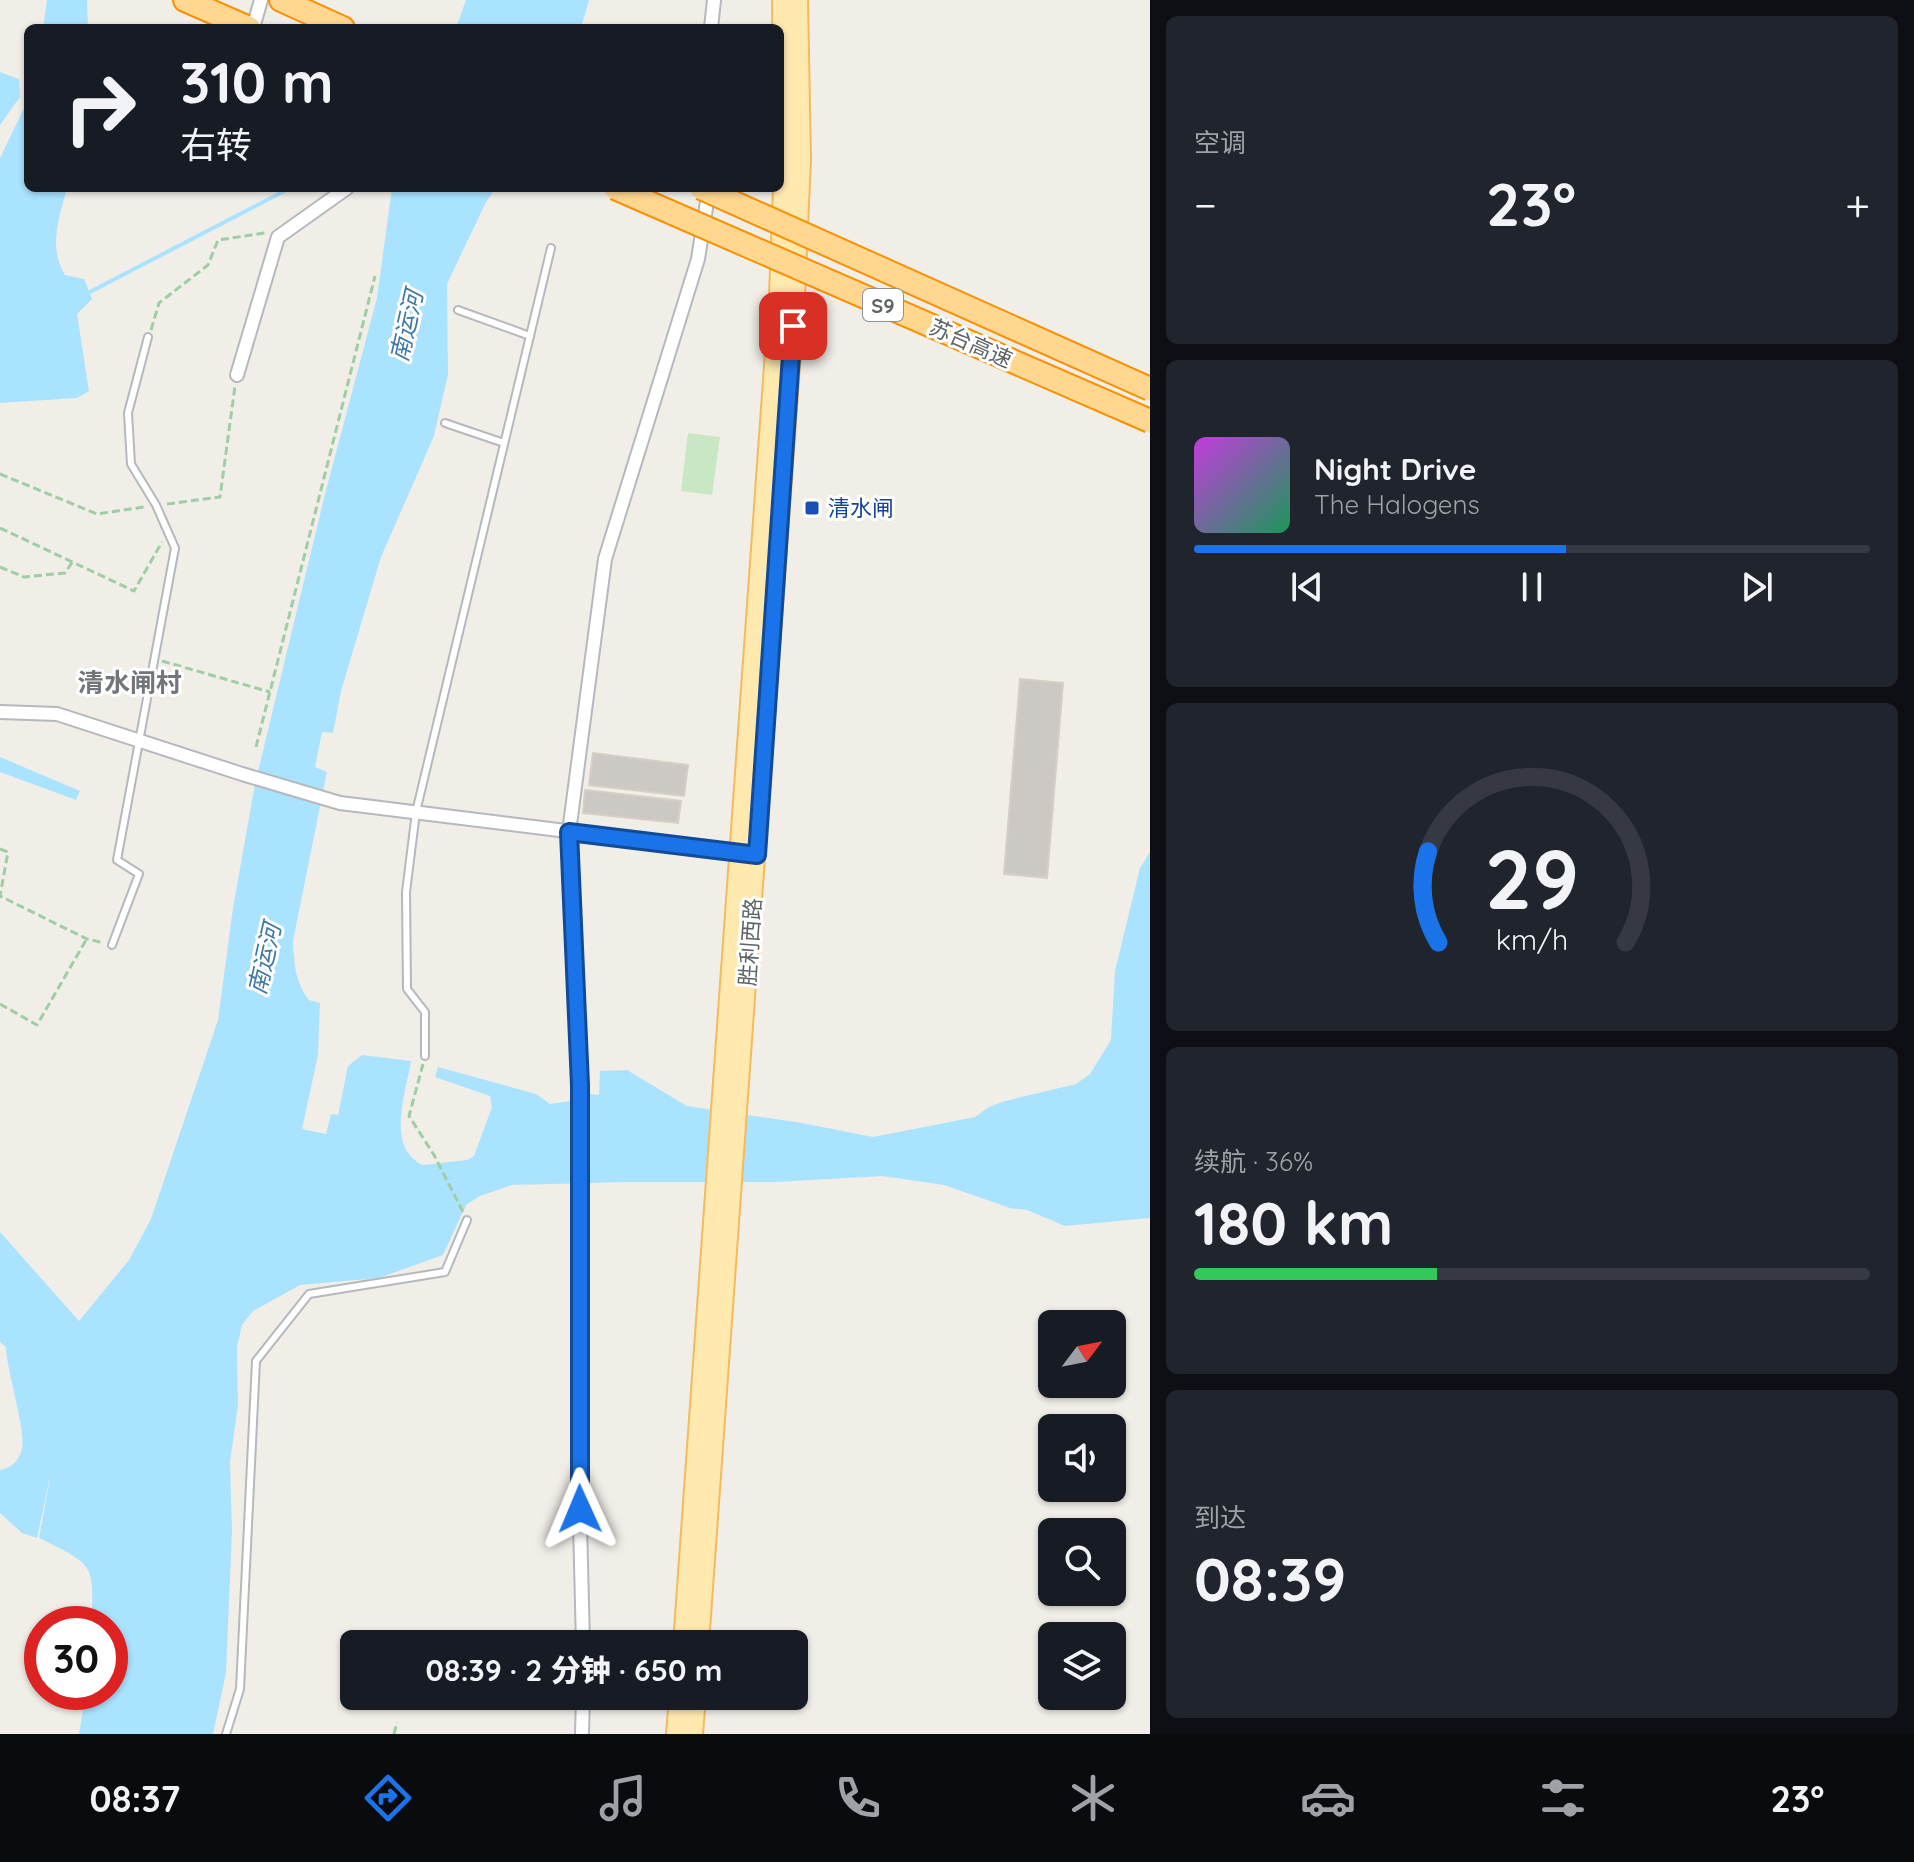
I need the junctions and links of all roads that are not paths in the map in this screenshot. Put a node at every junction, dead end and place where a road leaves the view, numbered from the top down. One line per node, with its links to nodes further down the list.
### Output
1 (185, 0): 8 (highway)
2 (261, 0): 9 (street)
3 (281, 0): 10 (highway)
4 (306, 0): 11 (highway)
5 (714, 0): 12 (street)
6 (782, 0): 13 (main road, 胜利西路)
7 (798, 0): 32 (main road, 胜利西路)
8 (242, 24)
9 (252, 24)
10 (334, 24)
11 (351, 24)
12 (711, 24)
13 (782, 24)
14 (341, 192): 23 (street)
15 (624, 192): 25 (highway, 苏台高速 / S9, bridge)
16 (708, 192): 31 (street)
17 (710, 192): 24 (highway, 苏台高速 / S9, bridge)
18 (783, 192): 32 (main road, 胜利西路)
19 (551, 248): 21 (lane)
20 (458, 310): 21 (lane)
21 (530, 336): 27 (lane)
22 (148, 337): 29 (lane)
23 (237, 375)
24 (1150, 389)
25 (1150, 421)
26 (445, 423): 27 (lane)
27 (504, 443): 30 (lane)
28 (0, 712): 29 (street)
29 (138, 740): 30 (street); 33 (lane)
30 (416, 812): 31 (street); 34 (lane)
31 (569, 832): 32 (street); 37 (street)
32 (748, 854): 35 (main road, 胜利西路)
33 (112, 945)
34 (425, 1056)
35 (725, 1190): 38 (main road, 胜利西路); 39 (main road, 胜利西路)
36 (467, 1220): 43 (lane)
37 (583, 1630)
38 (684, 1630)
39 (700, 1630)
40 (583, 1710): 44 (street)
41 (678, 1710): 45 (main road)
42 (695, 1710): 46 (main road)
43 (226, 1734)
44 (582, 1734)
45 (676, 1734)
46 (693, 1734)

